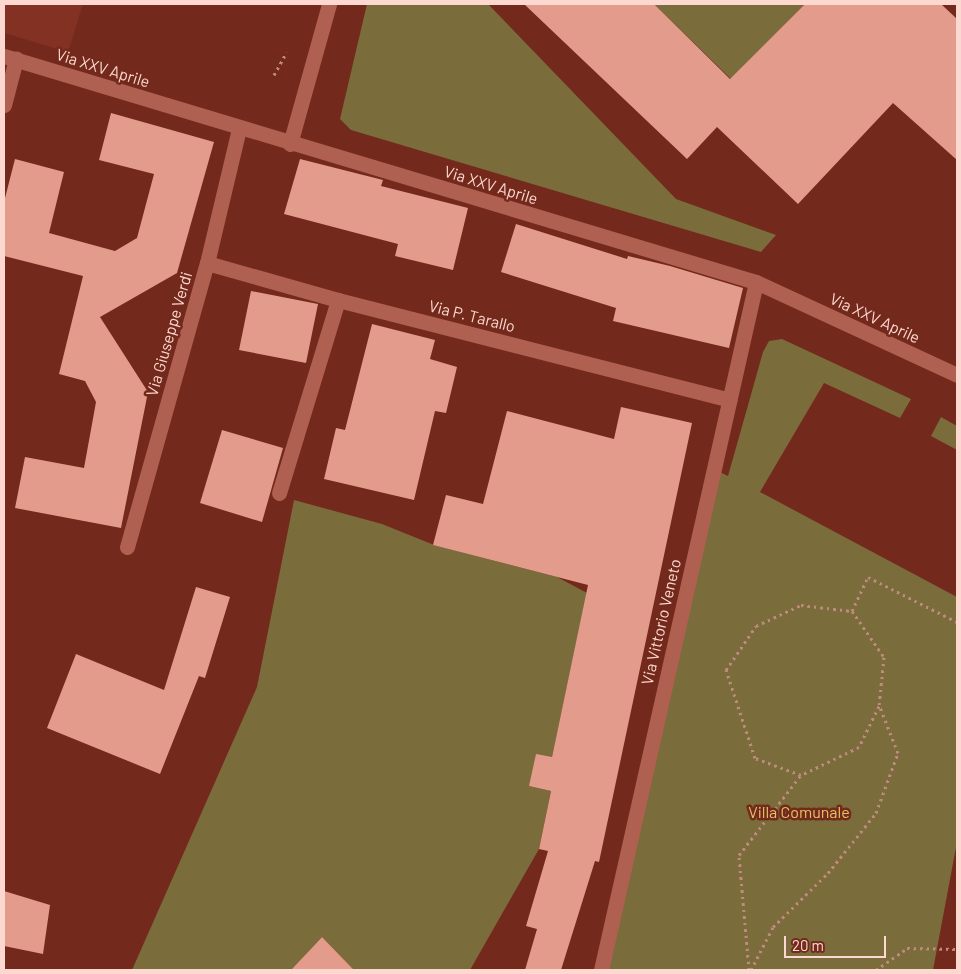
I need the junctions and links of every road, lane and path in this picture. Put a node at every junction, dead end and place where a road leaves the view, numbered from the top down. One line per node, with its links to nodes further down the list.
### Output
1 (329, 4): 5 (street)
2 (10, 58): 3 (street); 4 (street, Via XXV Aprile)
3 (4, 105)
4 (239, 128): 5 (street, Via XXV Aprile); 6 (street, Via Giuseppe Verdi)
5 (290, 144): 7 (street, Via XXV Aprile)
6 (207, 263): 8 (street, Via P. Tarallo); 12 (street, Via Giuseppe Verdi)
7 (756, 282): 9 (street, Via XXV Aprile); 10 (street, Via Vittorio Veneto)
8 (338, 300): 10 (street, Via P. Tarallo); 11 (street)
9 (957, 375)
10 (729, 400): 18 (street, Via Vittorio Veneto)
11 (279, 493)
12 (127, 547)
13 (852, 611): 14 (path); 15 (path); 16 (path)
14 (957, 622)
15 (879, 706): 16 (path); 19 (path)
16 (801, 775): 19 (path)
17 (957, 949): 20 (path)
18 (601, 970)
19 (750, 970)
20 (876, 970)

